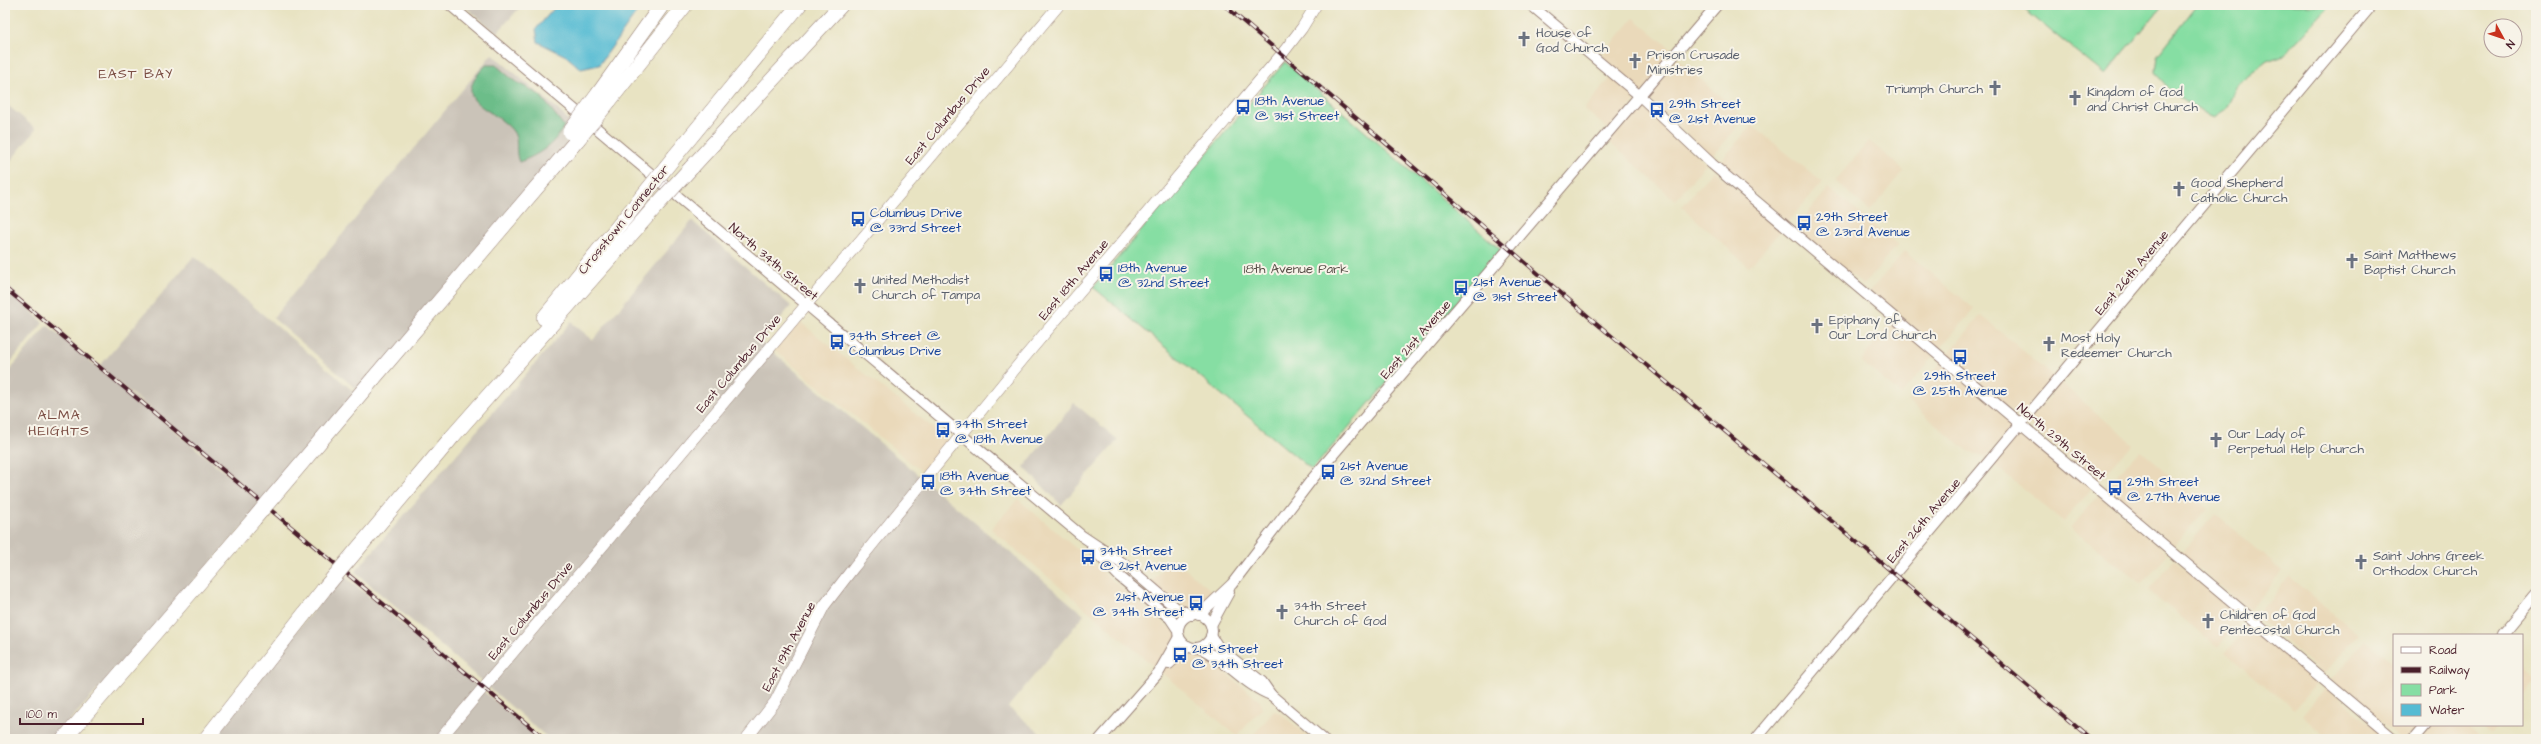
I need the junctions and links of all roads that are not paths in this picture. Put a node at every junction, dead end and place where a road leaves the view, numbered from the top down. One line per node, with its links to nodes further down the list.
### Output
1 (450, 5): 13 (street, North 34th Street)
2 (662, 5): 12 (highway)
3 (684, 5): 12 (highway)
4 (841, 5): 16 (highway, bridge)
5 (1059, 5): 13 (main road, East Columbus Drive)
6 (1531, 5): 11 (street, North 29th Street)
7 (1717, 5): 11 (street, East 21st Avenue)
8 (2372, 5): 14 (street, East 26th Avenue)
9 (1315, 8): 15 (main road, East 18th Avenue)
10 (796, 9): 16 (highway, Crosstown Connector, bridge)
11 (1640, 96): 14 (street, North 29th Street); 19 (street, East 21st Avenue)
12 (604, 97): 31 (highway, bridge)
13 (806, 304): 15 (street, North 34th Street); 33 (main road, East Columbus Drive)
14 (2021, 423): 37 (street, East 26th Avenue); 38 (street, North 29th Street)
15 (961, 436): 17 (street, North 34th Street); 18 (main road, East 18th Avenue)
16 (452, 437): 32 (highway, bridge)
17 (1082, 536): 21 (street, North 34th Street); 23 (street, North 34th Street)
18 (854, 567): 34 (main road, East 19th Avenue)
19 (1232, 584): 21 (street, East 21st Avenue); 22 (street, East 21st Avenue)
20 (2536, 594): 24 (street)
21 (1195, 615): 22 (street); 23 (street)
22 (1211, 625): 25 (street)
23 (1179, 633): 26 (street); 28 (street)
24 (2503, 634)
25 (1211, 636): 27 (street); 29 (street)
26 (1188, 646): 27 (street); 28 (street)
27 (1200, 648): 29 (street)
28 (1162, 668): 35 (street)
29 (1271, 695): 36 (street)
30 (2425, 726): 39 (street)
31 (64, 739)
32 (206, 739)
33 (440, 739)
34 (746, 739)
35 (1100, 739)
36 (1323, 739)
37 (1756, 739)
38 (2394, 739)
39 (2414, 739)

